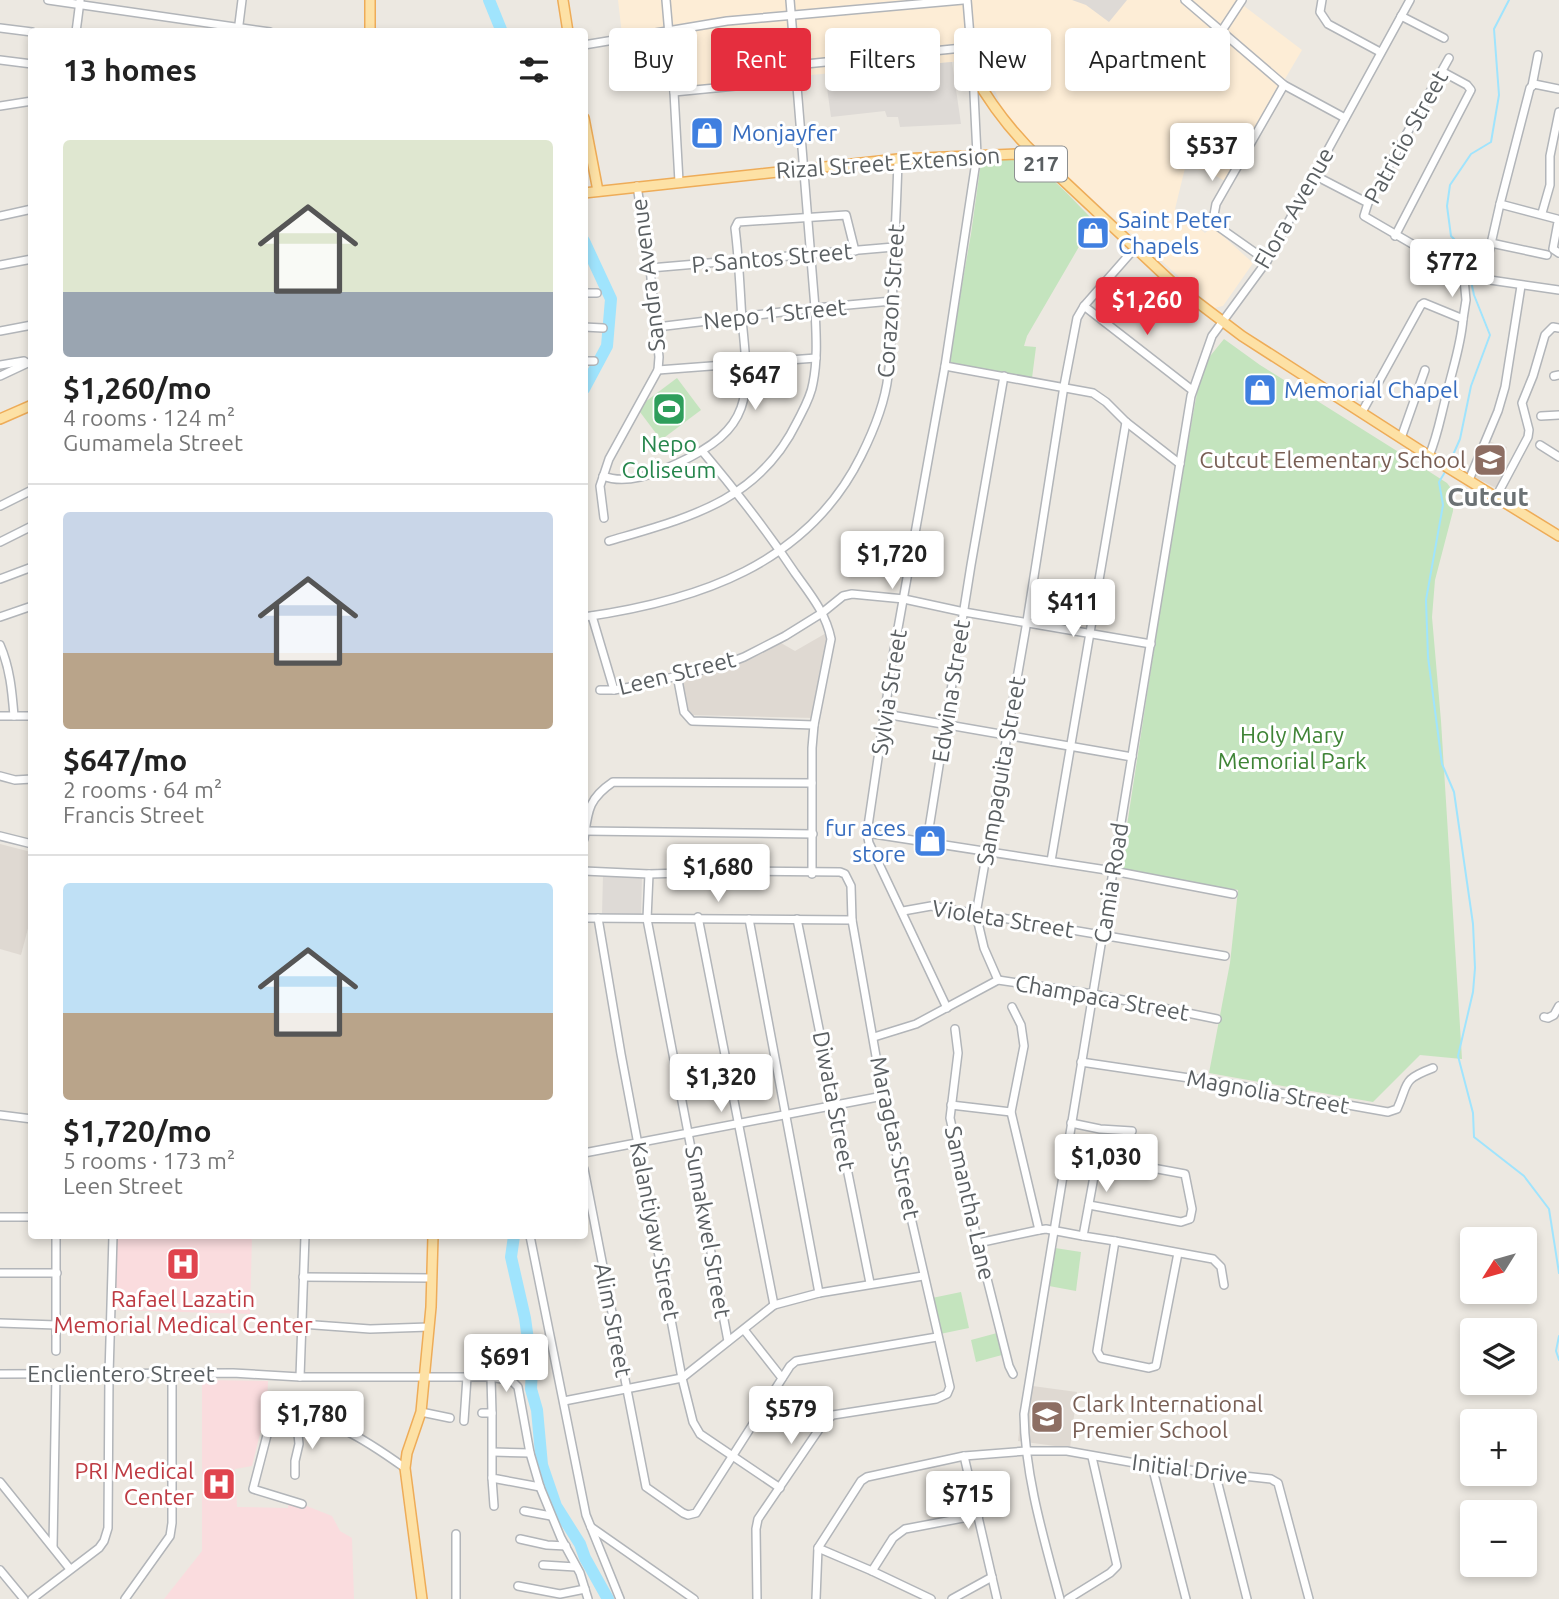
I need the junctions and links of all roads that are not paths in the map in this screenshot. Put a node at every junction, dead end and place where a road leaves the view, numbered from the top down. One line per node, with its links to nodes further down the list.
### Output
1 (48, 0): 12 (street)
2 (242, 0): 18 (street)
3 (370, 0): 19 (main road)
4 (563, 0): 20 (main road)
5 (666, 0): 21 (street)
6 (790, 0): 13 (street)
7 (965, 0): 13 (street); 24 (street, Sylvia Street)
8 (1185, 0): 25 (street)
9 (1242, 0): 26 (street)
10 (1322, 0): 33 (street)
11 (1410, 0): 14 (street, Flora Avenue)
12 (79, 2): 16 (street); 17 (street)
13 (792, 15): 22 (street); 23 (street)
14 (1401, 16): 28 (street); 33 (street, Flora Avenue)
15 (0, 27): 27 (street)
16 (76, 28)
17 (232, 28)
18 (238, 28)
19 (370, 28)
20 (567, 28)
21 (668, 28)
22 (681, 28)
23 (793, 28)
24 (969, 28)
25 (1216, 28)
26 (1224, 28)
27 (28, 31)
28 (1444, 38)
29 (1230, 40): 40 (street)
30 (609, 41): 31 (street)
31 (588, 44)
32 (954, 49): 37 (street)
33 (1380, 52): 51 (street, Flora Avenue)
34 (1538, 55): 41 (street)
35 (1449, 58): 39 (street, Patricio Street)
36 (0, 60): 38 (street)
37 (811, 63)
38 (28, 64)
39 (1443, 72): 64 (street, Patricio Street); 70 (street)
40 (1284, 85): 51 (street); 80 (street)
41 (1532, 86): 43 (street); 65 (street)
42 (711, 88): 47 (street)
43 (1559, 89)
44 (798, 91): 56 (street)
45 (974, 91): 53 (street, Sylvia Street)
46 (983, 91): 55 (main road)
47 (674, 92): 58 (street)
48 (28, 102): 49 (street)
49 (0, 106)
50 (1559, 112): 62 (street)
51 (1345, 118): 57 (street, Flora Avenue)
52 (588, 139): 60 (main road)
53 (977, 155): 54 (main road, Rizal Street Extension / 217); 55 (main road, Rizal Street Extension / 217); 108 (street, Sylvia Street)
54 (898, 159): 56 (main road, Rizal Street Extension / 217); 72 (street, Corazon Street)
55 (1049, 167): 73 (main road, Rizal Street Extension / 217)
56 (804, 169): 58 (main road, Rizal Street Extension / 217); 69 (street)
57 (1314, 175): 64 (street); 80 (street, Flora Avenue)
58 (679, 182): 59 (main road, Rizal Street Extension / 217)
59 (637, 186): 60 (main road, Rizal Street Extension / 217); 82 (street, Sandra Avenue)
60 (598, 191): 61 (main road, 217)
61 (588, 192)
62 (1548, 193): 63 (street); 67 (street)
63 (1559, 195)
64 (1368, 203): 70 (street, Patricio Street)
65 (1500, 204): 67 (street); 71 (street)
66 (28, 210): 68 (street)
67 (1542, 213): 75 (street)
68 (0, 216)
69 (808, 218): 74 (street); 76 (street); 79 (street)
70 (1395, 236): 83 (street)
71 (1490, 243): 77 (street); 84 (street)
72 (894, 247): 74 (street, P. Santos Street); 89 (street, Corazon Street)
73 (1135, 248): 90 (street, Sampaguita Street); 94 (main road, Rizal Street Extension / 217)
74 (855, 251): 76 (street, P. Santos Street)
75 (1559, 253)
76 (810, 254): 79 (street, P. Santos Street); 91 (street)
77 (1546, 256)
78 (28, 260): 81 (street)
79 (739, 261): 82 (street, P. Santos Street); 92 (street)
80 (1267, 261): 94 (street, Flora Avenue)
81 (0, 265)
82 (650, 268): 97 (street, Sandra Avenue)
83 (1468, 279): 84 (street); 93 (street)
84 (1483, 279): 85 (street)
85 (1521, 286): 86 (street); 128 (street)
86 (1559, 290)
87 (588, 293): 88 (street)
88 (597, 293)
89 (892, 301): 91 (street, Nepo 1 Street); 138 (street, Corazon Street)
90 (1084, 306): 113 (street, Sampaguita Street); 114 (street)
91 (815, 308): 92 (street, Nepo 1 Street); 101 (street)
92 (742, 317): 97 (street, Nepo 1 Street); 106 (street)
93 (1463, 319): 116 (street); 124 (street)
94 (1222, 320): 114 (street, Camia Road); 116 (main road, Rizal Street Extension / 217)
95 (28, 326): 100 (street)
96 (588, 327): 98 (street)
97 (657, 327): 109 (street, Sandra Avenue)
98 (603, 328)
99 (1559, 328): 131 (street)
100 (0, 331)
101 (816, 358): 106 (street); 130 (street)
102 (28, 361): 107 (street)
103 (588, 361): 104 (street)
104 (594, 361)
105 (28, 362): 111 (street)
106 (747, 364): 109 (street); 123 (street)
107 (0, 365)
108 (945, 366): 112 (street); 141 (street, Sylvia Street)
109 (658, 369): 127 (street, Sandra Avenue)
110 (1425, 370): 121 (street)
111 (0, 376)
112 (1004, 376): 113 (street); 143 (street, Edwina Street)
113 (1064, 386): 120 (street); 147 (street, Sampaguita Street)
114 (1192, 390): 126 (street, Camia Road)
115 (28, 407): 119 (main road)
116 (1362, 412): 121 (main road, Rizal Street Extension / 217)
117 (1559, 415): 118 (street)
118 (1541, 416)
119 (0, 419)
120 (1125, 422): 126 (street); 148 (street)
121 (1401, 438): 124 (main road, Rizal Street Extension / 217)
122 (1540, 445): 125 (street)
123 (703, 452): 127 (street); 130 (street)
124 (1429, 456): 128 (main road, Rizal Street Extension / 217)
125 (1559, 457)
126 (1180, 464): 149 (street, Camia Road)
127 (603, 476): 133 (street)
128 (1468, 480): 131 (main road, Rizal Street Extension / 217)
129 (28, 492): 132 (street)
130 (737, 492): 136 (street); 138 (street)
131 (1496, 497): 135 (main road, Rizal Street Extension / 217)
132 (0, 506)
133 (604, 518)
134 (28, 528): 137 (street)
135 (1559, 536)
136 (609, 541)
137 (0, 542)
138 (781, 552): 144 (street); 146 (street, Corazon Street)
139 (28, 568): 140 (street)
140 (0, 579)
141 (905, 599): 143 (street, Leen Street); 144 (street, Leen Street); 155 (street, Sylvia Street)
142 (28, 607): 145 (street)
143 (964, 612): 147 (street, Leen Street); 159 (street, Edwina Street)
144 (822, 613): 152 (street, Leen Street); 160 (street)
145 (0, 617)
146 (588, 617): 154 (street)
147 (1027, 621): 148 (street, Leen Street); 161 (street, Sampaguita Street)
148 (1088, 633): 149 (street, Leen Street); 162 (street)
149 (1152, 644): 163 (street, Camia Road)
150 (0, 645): 151 (street)
151 (3, 662): 157 (street)
152 (677, 676): 154 (street, Leen Street); 160 (street)
153 (600, 690): 154 (street, Leen Street)
154 (614, 690)
155 (885, 714): 159 (street); 169 (street, Sylvia Street)
156 (0, 716): 157 (street)
157 (14, 716): 158 (street)
158 (28, 716)
159 (945, 724): 161 (street); 172 (street, Edwina Street)
160 (814, 725): 166 (street)
161 (1006, 734): 162 (street); 174 (street, Sampaguita Street)
162 (1070, 746): 163 (street); 175 (street)
163 (1132, 757): 177 (street, Camia Road)
164 (0, 776): 165 (street)
165 (28, 779)
166 (812, 783): 167 (street); 170 (street)
167 (588, 809)
168 (588, 831): 170 (street)
169 (867, 833): 172 (street); 181 (street)
170 (813, 834): 179 (street)
171 (0, 836): 173 (street)
172 (927, 841): 174 (street)
173 (28, 843)
174 (988, 850): 175 (street); 182 (street, Sampaguita Street)
175 (1051, 861): 177 (street)
176 (588, 871): 178 (street)
177 (1114, 871): 180 (street); 190 (street, Camia Road)
178 (649, 874): 179 (street); 186 (street, Sumakwel Street)
179 (812, 874): 189 (street, Maragtas Street)
180 (1233, 894)
181 (903, 911): 182 (street, Violeta Street); 196 (street)
182 (976, 914): 190 (street, Violeta Street); 192 (street, Sampaguita Street)
183 (698, 917): 186 (street); 187 (street); 210 (street)
184 (588, 918): 185 (street)
185 (598, 918): 186 (street); 214 (street, Kalantiyaw Street)
186 (647, 919): 213 (street, Sumakwel Street)
187 (749, 919): 188 (street); 207 (street)
188 (797, 919): 189 (street); 204 (street, Diwata Street)
189 (852, 920): 200 (street, Maragtas Street)
190 (1104, 934): 191 (street, Violeta Street); 193 (street, Camia Road)
191 (1225, 956)
192 (998, 980): 193 (street, Champaca Street); 196 (street, Champaca Street)
193 (1093, 995): 198 (street, Champaca Street); 201 (street, Camia Road)
194 (1559, 1006): 197 (street)
195 (1012, 1007): 206 (street)
196 (947, 1008): 200 (street, Champaca Street)
197 (1544, 1017)
198 (1217, 1019)
199 (955, 1029): 205 (street, Samantha Lane)
200 (874, 1037): 203 (street, Maragtas Street)
201 (1081, 1062): 202 (street, Magnolia Street); 211 (street, Camia Road)
202 (1433, 1068)
203 (883, 1096): 204 (street); 235 (street, Maragtas Street)
204 (835, 1105): 207 (street); 238 (street, Diwata Street)
205 (951, 1105): 206 (street); 231 (street, Samantha Lane)
206 (1011, 1112): 222 (street)
207 (786, 1113): 210 (street); 240 (street)
208 (0, 1115): 209 (street)
209 (28, 1118)
210 (736, 1122): 213 (street); 241 (street)
211 (1071, 1123): 212 (street); 223 (street, Camia Road)
212 (1132, 1130)
213 (690, 1133): 214 (street); 248 (street, Sumakwel Street)
214 (639, 1143): 216 (street); 259 (street, Kalantiyaw Street)
215 (1100, 1144): 217 (street)
216 (588, 1152)
217 (1098, 1158): 219 (street); 219 (street)
218 (588, 1191): 261 (street, Alim Street)
219 (1089, 1205): 224 (street)
220 (0, 1217): 221 (street)
221 (28, 1217)
222 (1039, 1230): 223 (street); 231 (street)
223 (1053, 1230): 224 (street); 269 (street, Camia Road)
224 (1083, 1236): 230 (street)
225 (56, 1239): 234 (street)
226 (113, 1239): 254 (street)
227 (305, 1239): 236 (street)
228 (433, 1239): 237 (main road)
229 (531, 1239): 262 (street)
230 (1115, 1241): 232 (street); 232 (street)
231 (978, 1243): 253 (street, Samantha Lane)
232 (1178, 1253): 239 (street)
233 (0, 1273): 234 (street)
234 (57, 1273): 244 (street)
235 (923, 1276): 238 (street); 247 (street, Maragtas Street)
236 (303, 1277): 237 (street); 243 (street)
237 (432, 1278): 245 (main road)
238 (870, 1283): 240 (street)
239 (1224, 1285)
240 (819, 1293): 241 (street)
241 (774, 1305): 246 (street)
242 (0, 1323): 244 (street)
243 (301, 1324): 245 (street); 255 (street)
244 (56, 1325): 249 (street)
245 (429, 1327): 256 (main road)
246 (744, 1331): 248 (street); 260 (street)
247 (937, 1337): 260 (street); 282 (street, Maragtas Street)
248 (728, 1341): 259 (street)
249 (56, 1351)
250 (0, 1374): 251 (street, Enclientero Street)
251 (56, 1374): 254 (street, Enclientero Street); 292 (street)
252 (172, 1374): 254 (street, Enclientero Street); 255 (street, Enclientero Street); 304 (street)
253 (1013, 1374)
254 (109, 1375): 296 (street)
255 (300, 1377): 256 (street, Enclientero Street)
256 (424, 1377): 257 (street, Enclientero Street); 263 (main road)
257 (467, 1377): 258 (street, Enclientero Street); 268 (street)
258 (491, 1377): 265 (street); 271 (street, Enclientero Street)
259 (682, 1378): 261 (street); 272 (street, Kalantiyaw Street)
260 (782, 1378): 272 (street)
261 (626, 1389): 262 (street); 272 (street, Alim Street)
262 (564, 1401): 288 (street)
263 (421, 1412): 267 (street); 276 (main road)
264 (481, 1413): 265 (street)
265 (492, 1413): 270 (street)
266 (304, 1417): 276 (street); 278 (street); 283 (street)
267 (450, 1418)
268 (464, 1421)
269 (1026, 1451): 273 (street, Initial Drive); 274 (street, Initial Drive); 315 (street, Camia Road)
270 (493, 1452): 271 (street); 279 (street)
271 (530, 1452): 281 (street, Enclientero Street)
272 (733, 1454): 282 (street, Kalantiyaw Street)
273 (964, 1457): 286 (street); 293 (street, Initial Drive)
274 (1092, 1457): 275 (street, Initial Drive); 316 (street)
275 (1152, 1466): 277 (street, Initial Drive); 317 (street)
276 (405, 1468): 305 (main road)
277 (1215, 1472): 318 (street); 319 (street, Initial Drive)
278 (295, 1475)
279 (492, 1479): 281 (street); 284 (street)
280 (0, 1482): 292 (street)
281 (540, 1487): 287 (street, Enclientero Street)
282 (780, 1488): 310 (street)
283 (302, 1504)
284 (494, 1506)
285 (524, 1511): 287 (street)
286 (979, 1515): 298 (street); 299 (street)
287 (551, 1516): 291 (street, Enclientero Street)
288 (590, 1527): 308 (street); 309 (street)
289 (456, 1534): 306 (street)
290 (520, 1539): 291 (street)
291 (566, 1546): 295 (street, Enclientero Street)
292 (53, 1547): 296 (street)
293 (818, 1549): 298 (street); 311 (street)
294 (542, 1565): 295 (street)
295 (576, 1567): 301 (street, Enclientero Street)
296 (69, 1569): 303 (street)
297 (0, 1570): 302 (street)
298 (872, 1571): 312 (street)
299 (992, 1577): 313 (street); 314 (street)
300 (518, 1586): 301 (street)
301 (585, 1589): 307 (street, Enclientero Street)
302 (24, 1599)
303 (32, 1599)
304 (125, 1599)
305 (422, 1599)
306 (457, 1599)
307 (589, 1599)
308 (620, 1599)
309 (694, 1599)
310 (757, 1599)
311 (816, 1599)
312 (931, 1599)
313 (952, 1599)
314 (997, 1599)
315 (1060, 1599)
316 (1068, 1599)
317 (1186, 1599)
318 (1247, 1599)
319 (1309, 1599)

